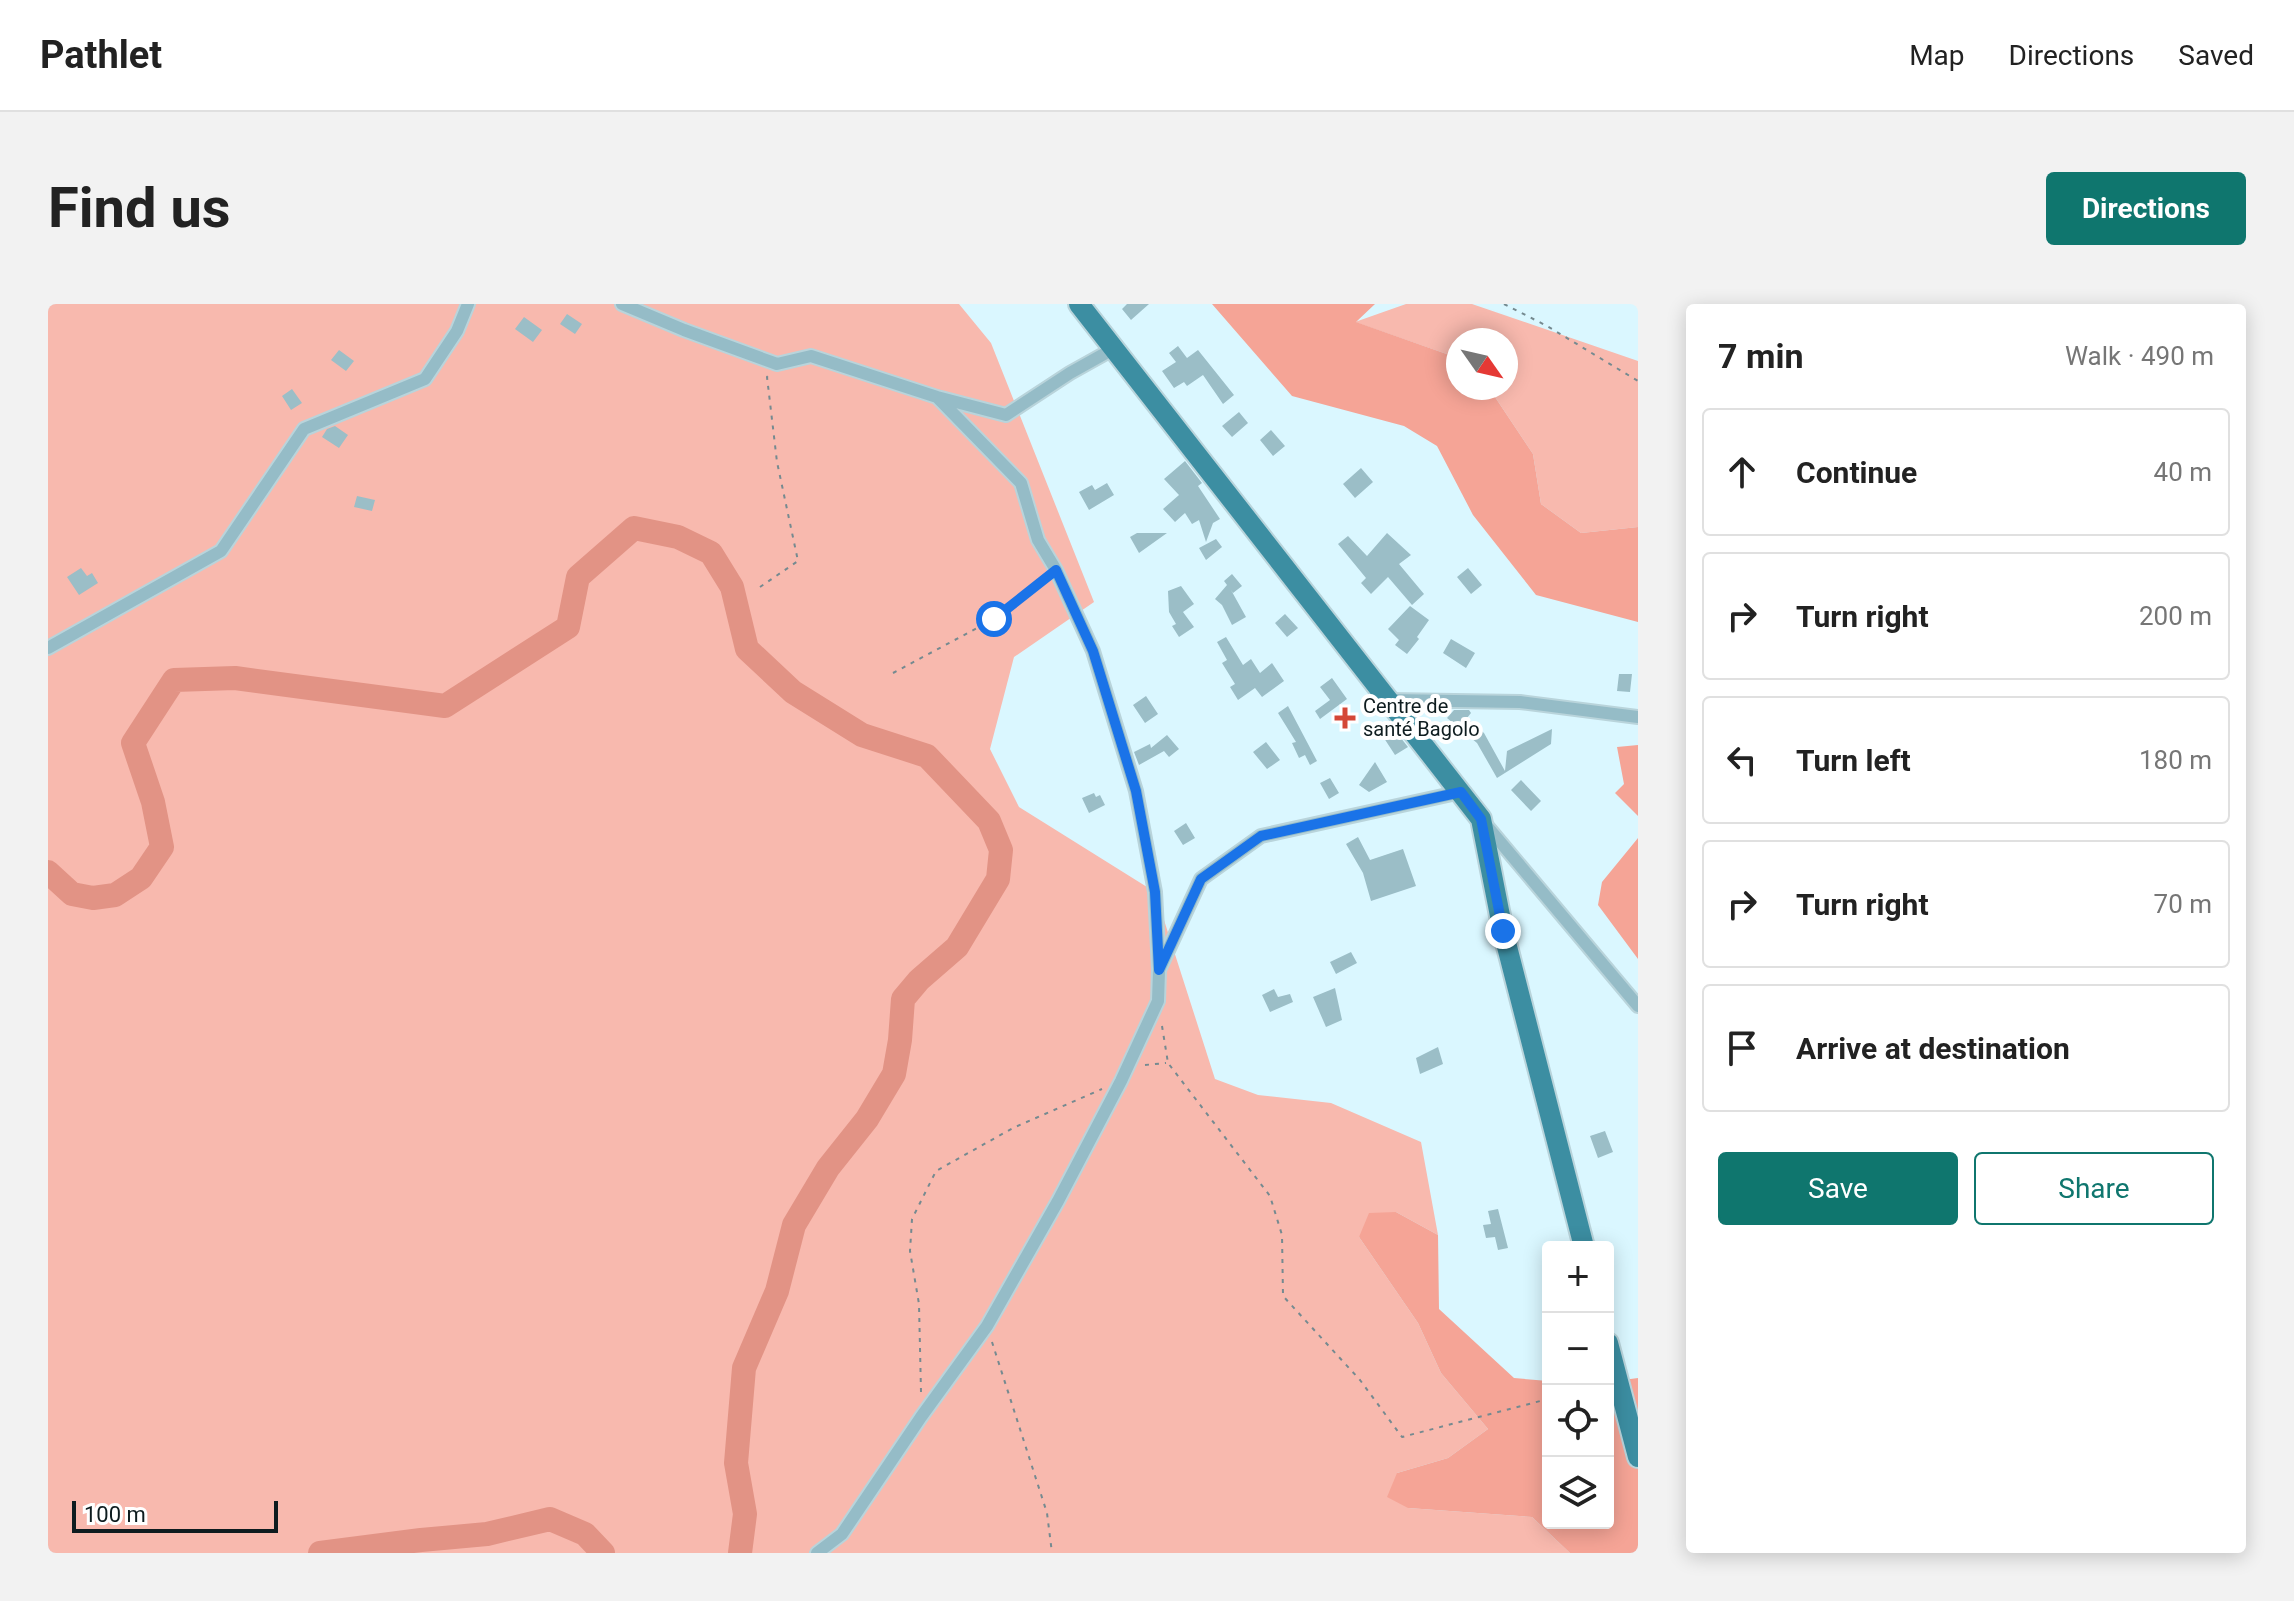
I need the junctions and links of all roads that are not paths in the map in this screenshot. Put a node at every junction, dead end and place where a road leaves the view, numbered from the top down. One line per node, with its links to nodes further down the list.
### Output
1 (468, 304): 6 (street)
2 (622, 304): 5 (street)
3 (1079, 304): 4 (main road)
4 (1113, 349): 5 (street); 7 (main road)
5 (937, 397): 11 (street)
6 (48, 648)
7 (1389, 700): 8 (street); 9 (main road)
8 (1638, 717)
9 (1461, 792): 10 (main road); 11 (street)
10 (1481, 819): 12 (street); 13 (main road)
11 (1159, 970): 16 (street)
12 (1638, 1006)
13 (1582, 1241)
14 (1614, 1366): 15 (main road)
15 (1638, 1457)
16 (817, 1553)

